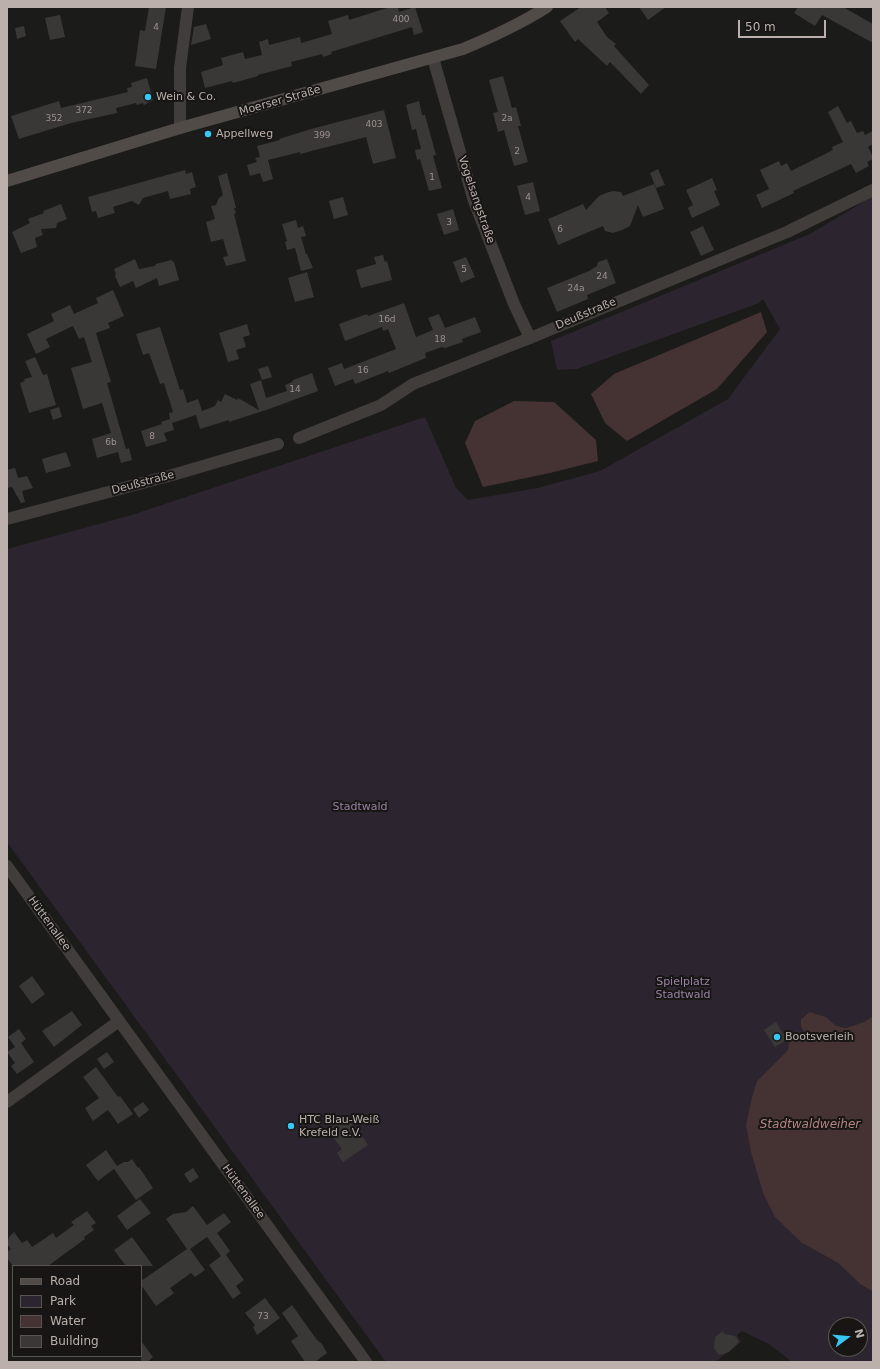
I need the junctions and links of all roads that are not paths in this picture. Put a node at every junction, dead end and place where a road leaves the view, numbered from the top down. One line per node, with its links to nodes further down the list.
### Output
1 (188, 7): 4 (street)
2 (547, 7): 3 (main road, Moerser Straße)
3 (433, 58): 4 (main road, Moerser Straße); 7 (street, Vogelsangstraße)
4 (180, 128): 5 (main road, Moerser Straße)
5 (7, 181)
6 (873, 190): 7 (street, Deußstraße)
7 (530, 338): 8 (street, Deußstraße)
8 (299, 438)
9 (278, 444): 10 (street, Deußstraße)
10 (7, 519)
11 (7, 866): 12 (street, Hüttenallee)
12 (119, 1021): 13 (street); 14 (street, Hüttenallee)
13 (7, 1102)
14 (364, 1361)

